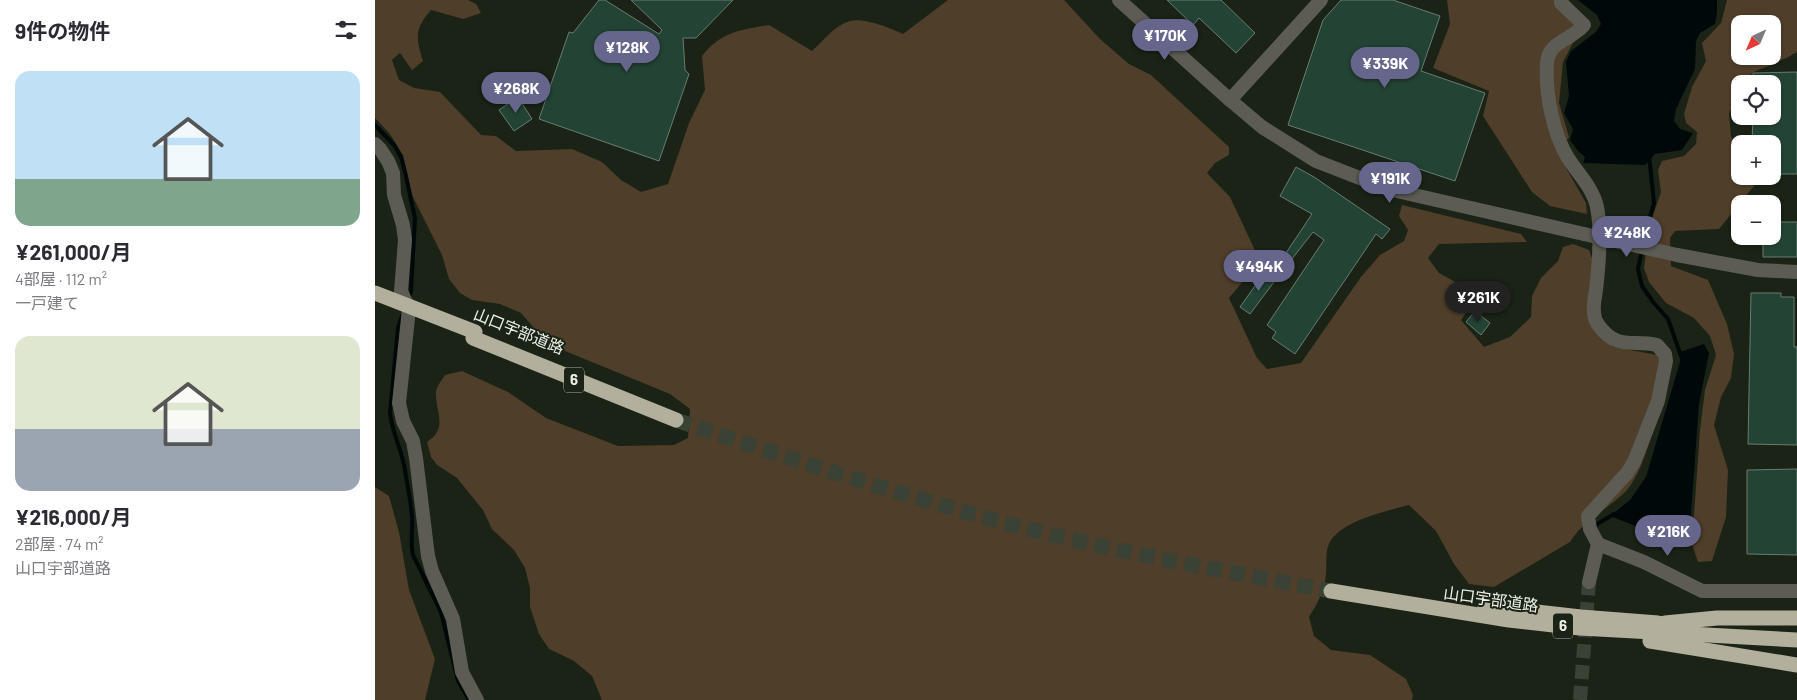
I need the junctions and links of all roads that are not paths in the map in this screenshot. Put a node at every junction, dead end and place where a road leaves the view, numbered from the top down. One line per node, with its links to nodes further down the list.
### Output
1 (1119, 0): 4 (street)
2 (1561, 0): 11 (street)
3 (1314, 2): 4 (street)
4 (1230, 100): 6 (street, bridge)
5 (375, 144): 20 (street)
6 (1797, 272)
7 (375, 293): 9 (highway, 山口宇部道路 / 6, bridge)
8 (375, 300): 9 (highway, 山口宇部道路 / 6)
9 (474, 335): 10 (highway, 山口宇部道路 / 6)
10 (677, 417)
11 (1598, 544): 12 (street); 13 (street)
12 (1589, 582)
13 (1797, 590)
14 (1797, 618): 15 (highway)
15 (1665, 623): 16 (highway, 山口宇部道路 / 6); 17 (highway, 山口宇部道路 / 6)
16 (1580, 628): 18 (highway, 山口宇部道路 / 6); 19 (highway)
17 (1797, 633)
18 (1797, 640)
19 (1797, 665)
20 (477, 700)

